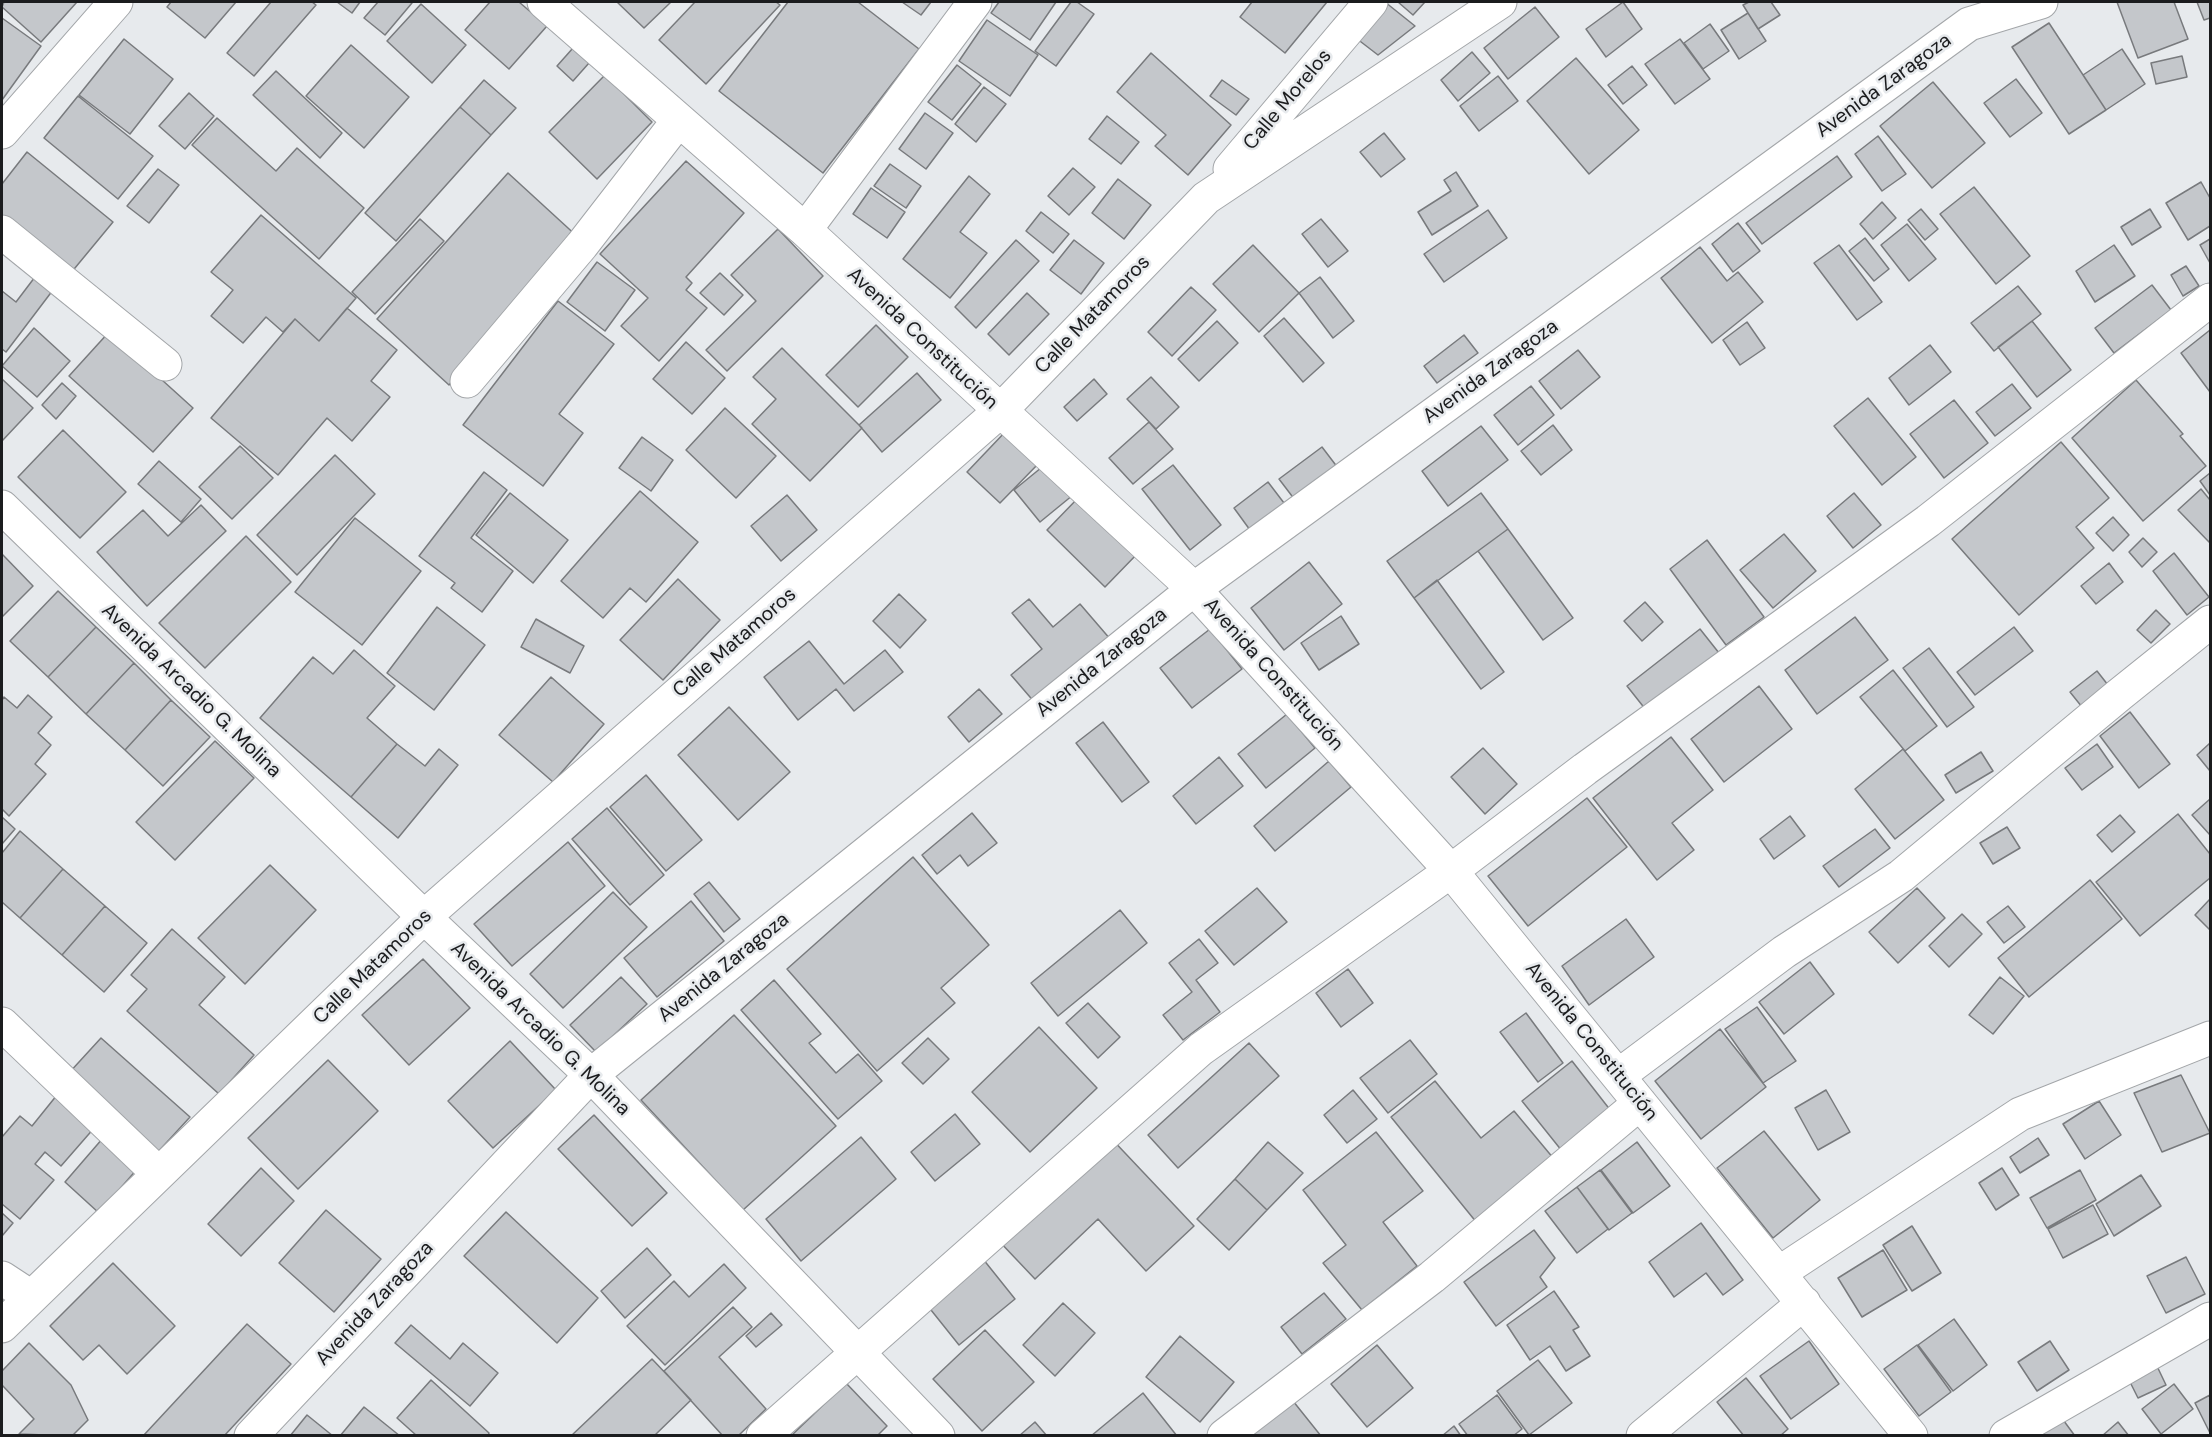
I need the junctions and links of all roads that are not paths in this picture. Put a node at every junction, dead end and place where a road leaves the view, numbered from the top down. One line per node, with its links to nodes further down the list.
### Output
1 (116, 2): 8 (street)
2 (544, 2): 7 (street, Avenida Constitución)
3 (975, 2): 10 (street)
4 (1371, 2): 9 (street, Calle Morelos)
5 (1500, 2): 9 (street, Calle Matamoros)
6 (2041, 2): 17 (street, Avenida Zaragoza)
7 (678, 121): 10 (street, Avenida Constitución); 14 (street)
8 (2, 132)
9 (1206, 198): 15 (street, Calle Matamoros)
10 (805, 230): 15 (street, Avenida Constitución)
11 (2, 232): 13 (street)
12 (2211, 300): 19 (street)
13 (165, 364)
14 (467, 381)
15 (1000, 411): 17 (street, Avenida Constitución); 20 (street, Calle Matamoros)
16 (2, 507): 20 (street, Avenida Arcadio G. Molina)
17 (1194, 589): 19 (street, Avenida Constitución); 23 (street, Avenida Zaragoza)
18 (2211, 622): 24 (street)
19 (1451, 871): 24 (street, Avenida Constitución); 33 (street)
20 (424, 917): 23 (street, Avenida Arcadio G. Molina); 26 (street, Calle Matamoros)
21 (2, 1024): 26 (street)
22 (2211, 1038): 27 (street)
23 (591, 1075): 33 (street, Avenida Arcadio G. Molina); 34 (street, Avenida Zaragoza)
24 (1618, 1076): 25 (street, Avenida Constitución)
25 (1640, 1103): 27 (street, Avenida Constitución); 37 (street)
26 (158, 1173): 29 (street, Calle Matamoros)
27 (1779, 1273): 30 (street, Avenida Constitución)
28 (2, 1278): 29 (street)
29 (31, 1297): 32 (street, Calle Matamoros)
30 (1804, 1303): 38 (street); 39 (street, Avenida Constitución)
31 (2211, 1318): 40 (street)
32 (2, 1326)
33 (856, 1352): 35 (street); 36 (street, Avenida Arcadio G. Molina)
34 (251, 1436)
35 (763, 1436)
36 (938, 1436)
37 (1224, 1436)
38 (1642, 1436)
39 (1911, 1436)
40 (2006, 1436)

